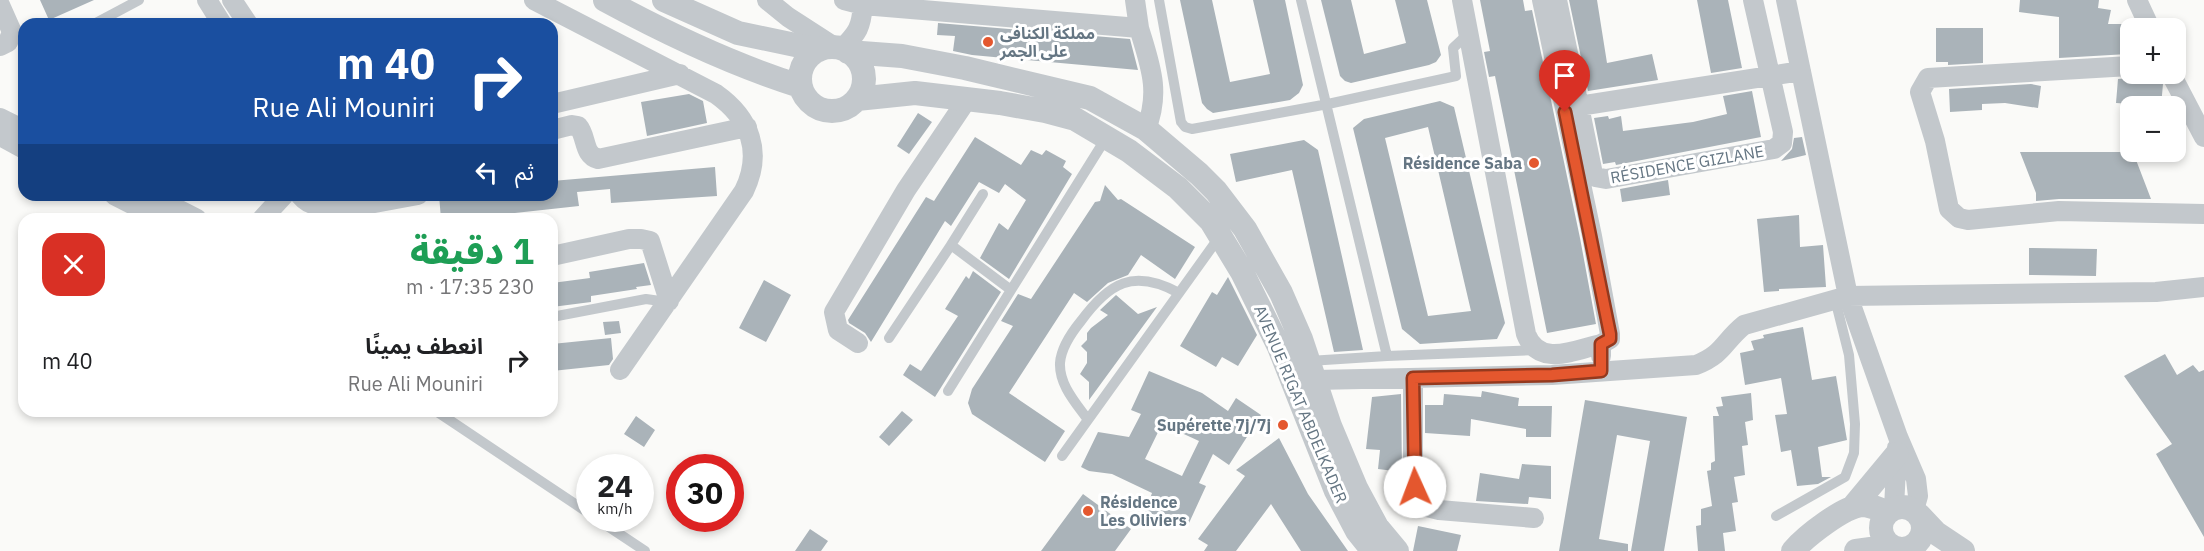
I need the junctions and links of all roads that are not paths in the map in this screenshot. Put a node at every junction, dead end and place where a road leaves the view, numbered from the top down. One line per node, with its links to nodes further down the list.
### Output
1 (139, 0): 19 (lane)
2 (207, 0): 20 (street)
3 (232, 0): 21 (street)
4 (534, 0): 29 (street)
5 (605, 0): 32 (street)
6 (664, 0): 26 (street)
7 (768, 0): 26 (street)
8 (1136, 0): 23 (street)
9 (1160, 0): 36 (lane)
10 (1301, 0): 36 (lane)
11 (1462, 0): 24 (street)
12 (1542, 0): 70 (street)
13 (1557, 0): 37 (street, RÉSIDENCE GIZLANE)
14 (1753, 0): 30 (street, RÉSIDENCE GIZLANE)
15 (1786, 0): 28 (street)
16 (2137, 0): 22 (street)
17 (853, 2): 23 (street); 26 (street)
18 (0, 5): 25 (street)
19 (105, 18)
20 (218, 18)
21 (244, 18)
22 (2145, 18)
23 (1139, 28): 42 (street)
24 (1468, 34): 36 (lane); 71 (street)
25 (0, 46)
26 (836, 50): 32 (street); 34 (street); 42 (street)
27 (2120, 67): 58 (street)
28 (1801, 71): 30 (street); 65 (street)
29 (680, 74): 35 (street); 40 (street)
30 (1769, 76): 37 (street); 37 (street, RÉSIDENCE GIZLANE)
31 (2176, 84): 45 (street)
32 (800, 86): 34 (street)
33 (968, 98): 34 (street, AVENUE RIGAT ABDELKADER); 44 (street, AVENUE RIGAT ABDELKADER); 69 (street)
34 (857, 99)
35 (558, 103)
36 (1328, 104): 72 (lane)
37 (1579, 106)
38 (0, 118): 39 (street)
39 (18, 127)
40 (747, 127): 41 (street); 66 (street)
41 (558, 128)
42 (1146, 129): 74 (street)
43 (0, 136): 46 (street)
44 (1106, 137): 59 (street, AVENUE RIGAT ABDELKADER); 63 (lane)
45 (2204, 137)
46 (18, 146)
47 (982, 195): 60 (lane)
48 (126, 201): 54 (street)
49 (162, 201): 55 (street)
50 (278, 201): 56 (street)
51 (319, 201): 57 (street)
52 (325, 201): 53 (street)
53 (386, 201)
54 (148, 213)
55 (185, 213)
56 (268, 213)
57 (307, 213)
58 (2204, 214)
59 (1220, 236): 64 (lane); 90 (street, AVENUE RIGAT ABDELKADER)
60 (951, 245): 63 (lane); 68 (lane)
61 (558, 255): 66 (street)
62 (2204, 287): 65 (street)
63 (1011, 290): 77 (lane)
64 (1179, 293): 79 (lane); 79 (lane)
65 (1841, 297): 75 (street); 80 (street); 85 (lane)
66 (668, 302): 67 (lane); 73 (street)
67 (558, 316)
68 (889, 338)
69 (858, 343)
70 (1601, 344): 71 (street); 75 (street)
71 (1536, 350): 72 (lane)
72 (1387, 356): 74 (lane)
73 (620, 370)
74 (1312, 371): 76 (street); 91 (street)
75 (1601, 371): 76 (street)
76 (1413, 378): 86 (street)
77 (948, 390)
78 (445, 417): 82 (lane)
79 (1088, 420): 81 (lane)
80 (1897, 446): 83 (street); 84 (street)
81 (1062, 456)
82 (576, 505)
83 (1854, 507): 84 (street); 92 (street)
84 (1904, 511): 88 (street); 88 (street); 94 (street)
85 (1776, 516)
86 (1534, 518)
87 (616, 532): 89 (lane)
88 (1900, 550): 93 (street)
89 (645, 551)
90 (1373, 551)
91 (1397, 551)
92 (1793, 551)
93 (1856, 551)
94 (1963, 551)

